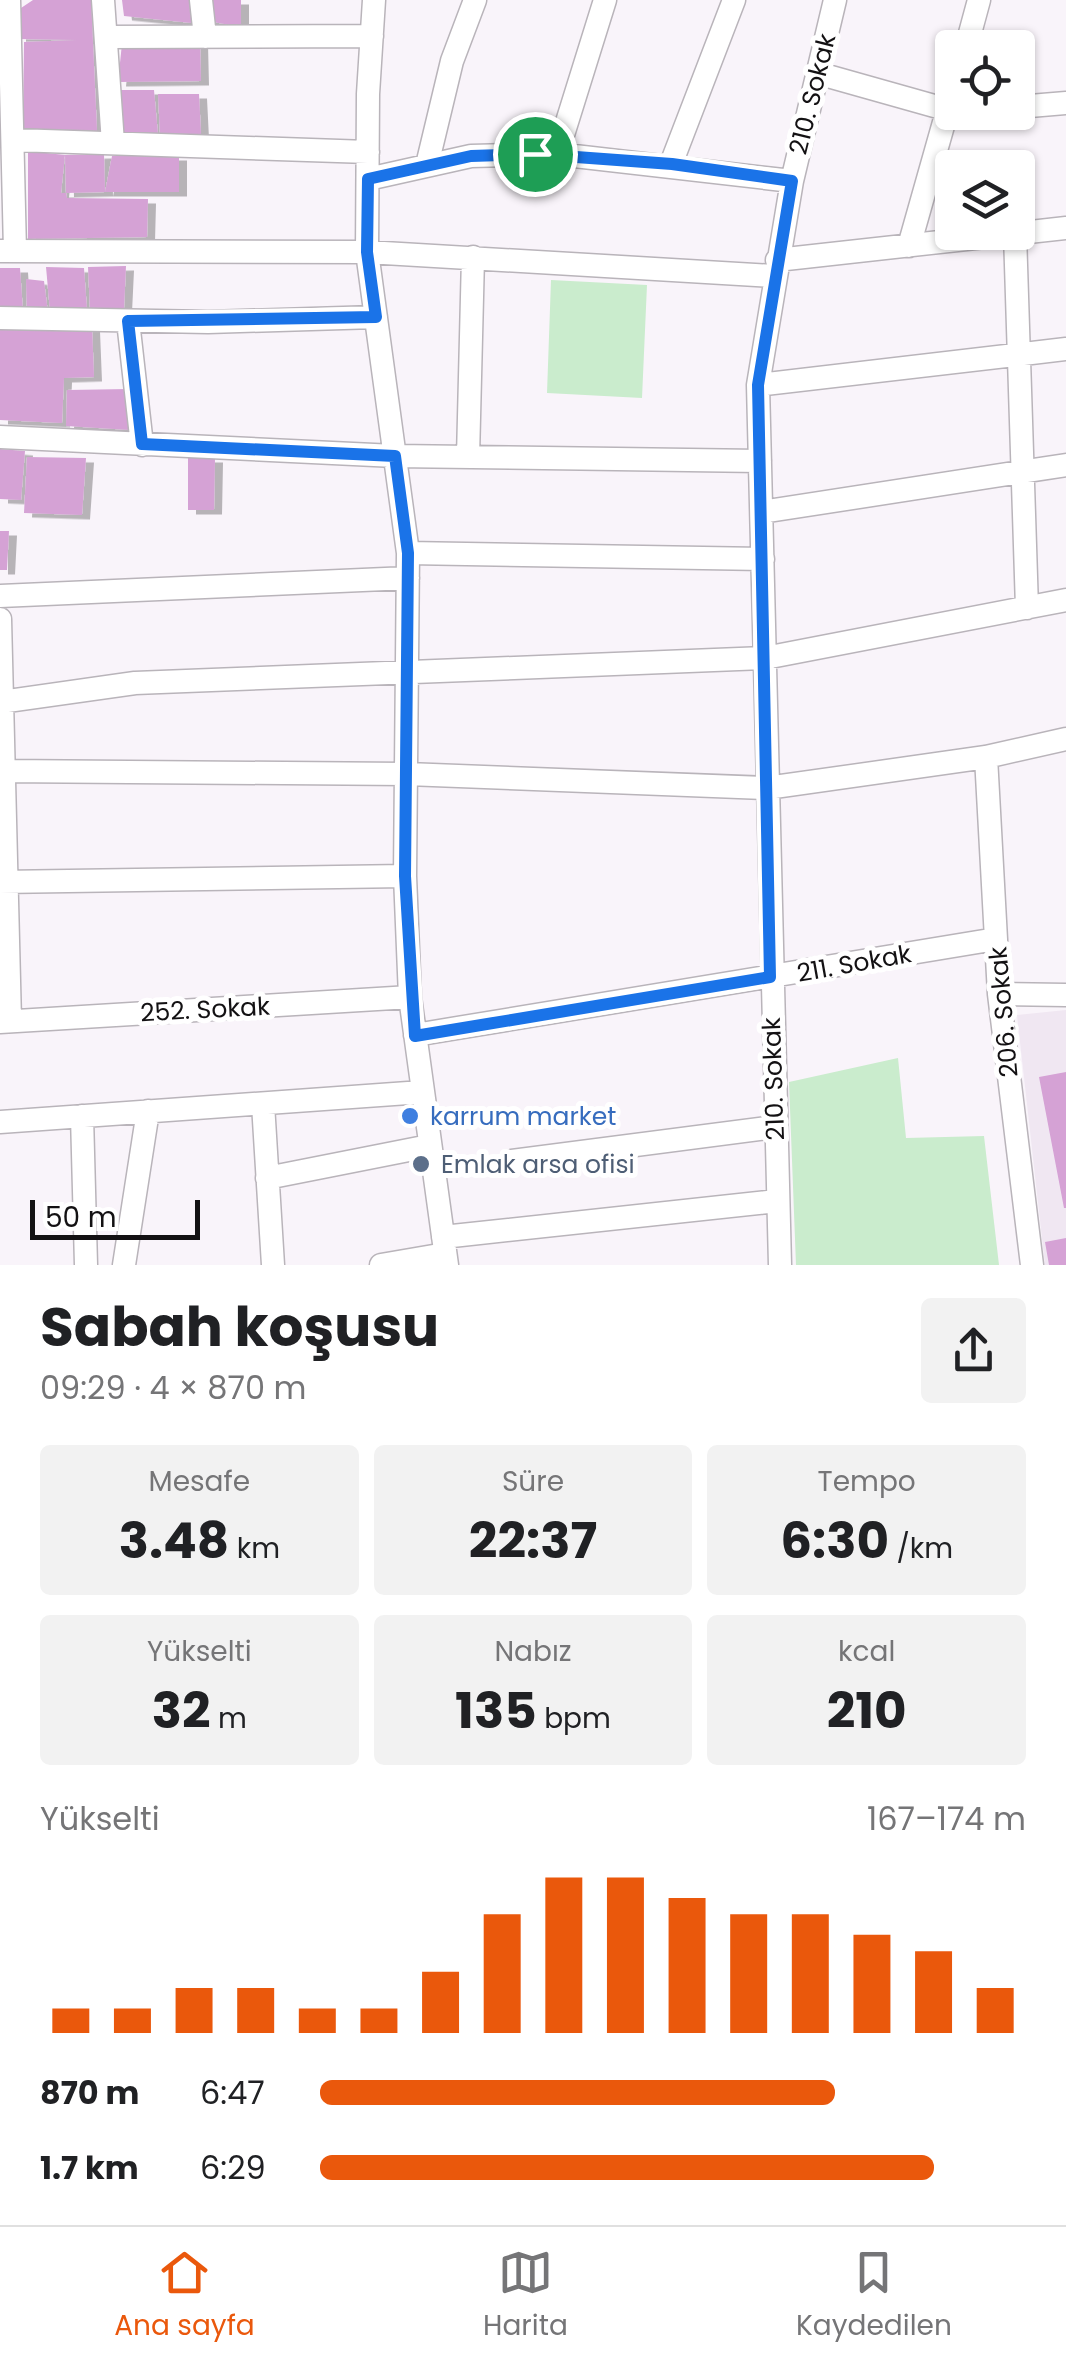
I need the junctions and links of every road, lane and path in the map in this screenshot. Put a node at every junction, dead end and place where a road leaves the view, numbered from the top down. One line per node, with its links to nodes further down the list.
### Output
1 (4, 0): 19 (street)
2 (103, 0): 12 (street)
3 (201, 0): 13 (street)
4 (374, 0): 11 (street)
5 (475, 0): 24 (street)
6 (606, 0): 22 (street)
7 (734, 0): 23 (street)
8 (835, 0): 14 (street, 210. Sokak)
9 (980, 0): 10 (street)
10 (971, 30)
11 (372, 36): 13 (street); 21 (street)
12 (107, 37): 13 (street); 20 (street)
13 (205, 37)
14 (818, 73): 15 (street); 26 (street, 210. Sokak)
15 (935, 102)
16 (1066, 103): 17 (street)
17 (1035, 106)
18 (944, 130): 30 (street)
19 (15, 140): 20 (street); 32 (street)
20 (113, 143): 21 (street)
21 (368, 152): 25 (street)
22 (556, 154): 23 (street); 24 (street)
23 (672, 164): 26 (street)
24 (427, 165): 25 (street)
25 (368, 179): 33 (street)
26 (792, 181): 35 (street, 210. Sokak)
27 (1066, 228): 28 (street)
28 (1035, 232)
29 (935, 243): 30 (street)
30 (909, 246): 35 (street)
31 (1015, 250): 40 (street)
32 (8, 251): 33 (street)
33 (367, 252): 34 (street); 36 (street)
34 (473, 257): 35 (street); 45 (street)
35 (775, 268): 41 (street, 210. Sokak)
36 (376, 317): 38 (street); 44 (street)
37 (0, 318): 38 (street)
38 (128, 321): 43 (street)
39 (1066, 350): 40 (street)
40 (1018, 353): 41 (street); 48 (street)
41 (758, 385): 46 (street, 210. Sokak)
42 (0, 437): 43 (street)
43 (142, 444): 44 (street)
44 (395, 456): 45 (street); 50 (street)
45 (468, 456): 46 (street)
46 (760, 461): 49 (street, 210. Sokak)
47 (1066, 465): 48 (street)
48 (1023, 472): 49 (street); 55 (street)
49 (762, 512): 51 (street, 210. Sokak)
50 (408, 553): 51 (street); 52 (street)
51 (763, 559): 57 (street, 210. Sokak)
52 (408, 578): 53 (street); 58 (street)
53 (0, 596)
54 (1066, 600): 55 (street)
55 (1028, 608): 57 (street)
56 (0, 618): 59 (street)
57 (765, 658): 58 (street); 64 (street, 210. Sokak)
58 (408, 672): 59 (street); 63 (street)
59 (0, 702): 62 (street)
60 (1066, 739): 61 (street)
61 (986, 757): 64 (street); 67 (street, 206. Sokak)
62 (3, 771): 63 (street); 66 (street)
63 (407, 774): 64 (street); 65 (street)
64 (768, 788): 68 (street, 210. Sokak)
65 (405, 876): 66 (street); 71 (street)
66 (3, 882): 72 (street)
67 (996, 939): 68 (street, 211. Sokak); 69 (street, 206. Sokak)
68 (770, 977): 73 (street, 211. Sokak); 79 (street, 210. Sokak)
69 (1000, 994): 70 (street); 90 (street, 206. Sokak)
70 (1066, 995)
71 (410, 996): 72 (street, 252. Sokak); 73 (street)
72 (5, 1021)
73 (415, 1036): 74 (street)
74 (422, 1092): 75 (street); 80 (street)
75 (262, 1104): 76 (street); 82 (street)
76 (148, 1111): 77 (street); 86 (street)
77 (82, 1116): 78 (street); 85 (street)
78 (0, 1122)
79 (774, 1127): 81 (street); 83 (street, 210. Sokak)
80 (429, 1146): 82 (street); 84 (street)
81 (512, 1160)
82 (267, 1178): 87 (street)
83 (777, 1202): 84 (street); 89 (street, 210. Sokak)
84 (445, 1252): 88 (street)
85 (86, 1265)
86 (124, 1265)
87 (273, 1265)
88 (381, 1265)
89 (780, 1265)
90 (1032, 1265)

